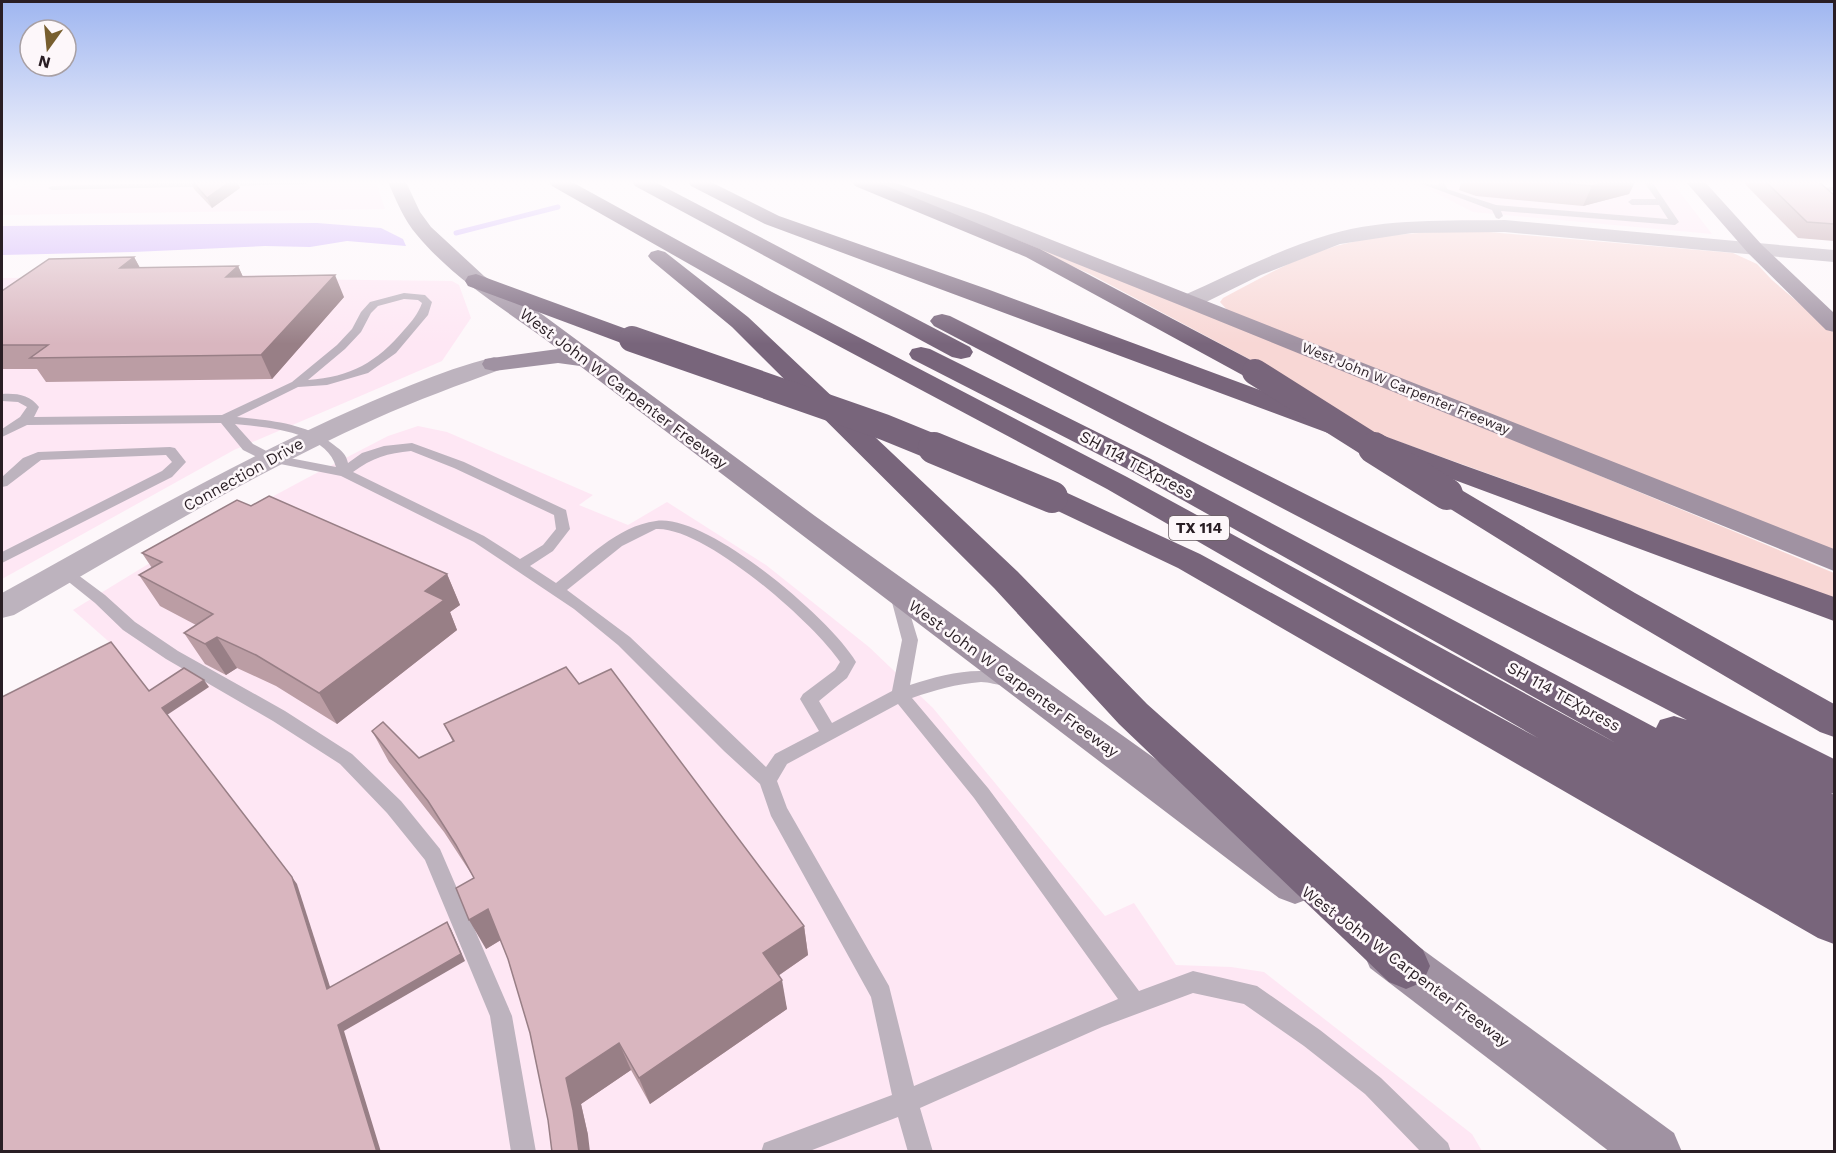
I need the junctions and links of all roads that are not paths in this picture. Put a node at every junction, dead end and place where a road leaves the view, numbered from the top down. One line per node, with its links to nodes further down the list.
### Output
1 (429, 236): 15 (main road, West John W Carpenter Freeway)
2 (626, 236): 48 (highway)
3 (654, 236): 46 (highway, TX 114)
4 (693, 236): 45 (highway, SH 114 TEXpress)
5 (742, 236): 44 (highway, SH 114 TEXpress)
6 (774, 236): 42 (highway)
7 (816, 236): 37 (highway)
8 (991, 236): 40 (highway, bridge)
9 (1024, 236): 16 (main road, West John W Carpenter Freeway)
10 (1356, 236): 16 (street)
11 (1612, 236): 13 (street)
12 (1743, 236): 13 (main road)
13 (1755, 249): 14 (street); 18 (main road)
14 (1834, 256)
15 (476, 280): 17 (main road, West John W Carpenter Freeway); 47 (highway, bridge)
16 (1190, 301): 31 (main road, West John W Carpenter Freeway)
17 (510, 304): 19 (main road, West John W Carpenter Freeway); 20 (main road)
18 (1833, 323)
19 (585, 359): 20 (main road); 35 (main road, West John W Carpenter Freeway)
20 (494, 364): 26 (street, Connection Drive)
21 (296, 384): 21 (lane); 23 (lane)
22 (2, 398): 24 (lane)
23 (224, 419): 24 (lane); 26 (lane); 27 (lane)
24 (23, 421): 25 (lane)
25 (2, 433)
26 (314, 436): 27 (street, Connection Drive); 28 (lane)
27 (270, 458): 28 (lane); 33 (street, Connection Drive)
28 (344, 472): 32 (lane); 32 (lane)
29 (2, 483): 30 (lane)
30 (2, 558)
31 (1834, 561)
32 (520, 566): 34 (lane)
33 (65, 572): 36 (street, Connection Drive); 51 (lane)
34 (556, 590): 41 (lane); 43 (lane)
35 (897, 591): 38 (main road, West John W Carpenter Freeway); 39 (lane)
36 (2, 607)
37 (1834, 609)
38 (1021, 683): 39 (lane); 48 (main road, West John W Carpenter Freeway)
39 (900, 695): 41 (lane); 49 (lane)
40 (1834, 722)
41 (829, 733): 43 (lane)
42 (1834, 778)
43 (768, 780): 50 (lane)
44 (1834, 815)
45 (1834, 844)
46 (1834, 885)
47 (1834, 923)
48 (1406, 966): 55 (main road, West John W Carpenter Freeway)
49 (1135, 1004): 50 (lane); 54 (lane)
50 (906, 1102): 52 (lane); 53 (lane)
51 (525, 1152)
52 (773, 1152)
53 (921, 1152)
54 (1439, 1152)
55 (1655, 1152)

